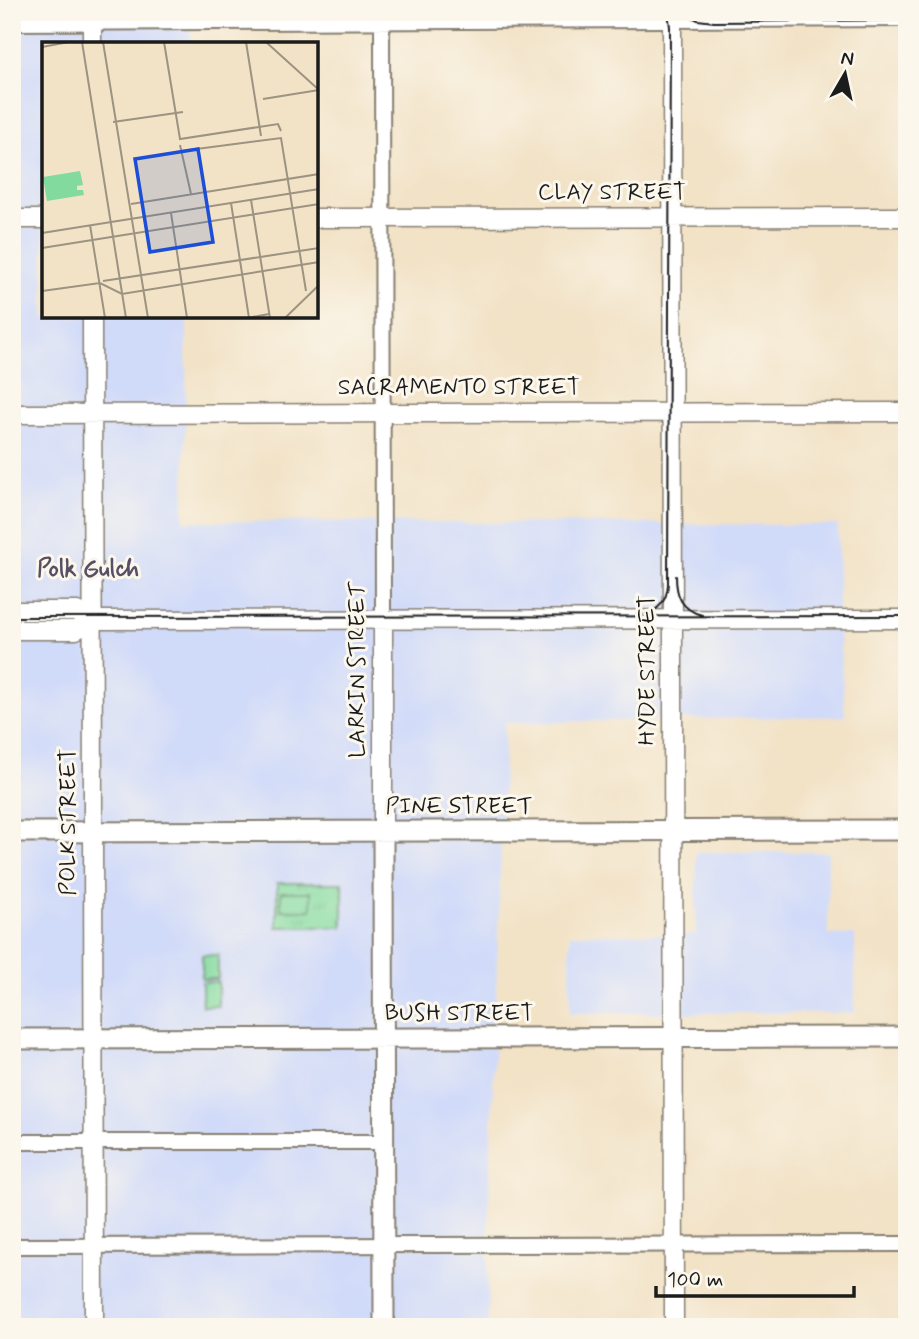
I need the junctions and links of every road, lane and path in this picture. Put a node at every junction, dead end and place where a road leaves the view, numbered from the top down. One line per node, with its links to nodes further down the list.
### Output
1 (382, 17): 2 (street); 3 (street); 10 (street, LARKIN STREET)
2 (672, 17): 4 (street); 7 (street, HYDE STREET)
3 (92, 18): 5 (street); 6 (street)
4 (907, 19)
5 (12, 23)
6 (92, 42)
7 (673, 217): 8 (street, CLAY STREET); 10 (street, CLAY STREET); 16 (street, HYDE STREET)
8 (907, 217)
9 (318, 218): 10 (street, CLAY STREET)
10 (382, 218): 15 (street, LARKIN STREET)
11 (12, 219): 12 (street)
12 (42, 219)
13 (92, 318): 18 (street, POLK STREET)
14 (907, 412): 16 (street, SACRAMENTO STREET)
15 (383, 413): 16 (street, SACRAMENTO STREET); 18 (street, SACRAMENTO STREET); 20 (street, LARKIN STREET)
16 (672, 413): 21 (street, HYDE STREET)
17 (12, 414): 18 (street, SACRAMENTO STREET)
18 (93, 414): 23 (street, POLK STREET)
19 (12, 611): 23 (street)
20 (383, 619): 21 (street); 23 (street); 25 (street, LARKIN STREET)
21 (673, 619): 22 (street); 26 (street, HYDE STREET)
22 (907, 619)
23 (93, 620): 24 (street); 29 (street, POLK STREET)
24 (12, 630)
25 (383, 831): 26 (main road, PINE STREET); 29 (main road, PINE STREET); 31 (main road, LARKIN STREET)
26 (673, 831): 27 (main road, PINE STREET); 32 (street, HYDE STREET)
27 (907, 831)
28 (12, 832): 29 (main road, PINE STREET)
29 (93, 832): 34 (street, POLK STREET)
30 (907, 1037): 32 (main road, BUSH STREET)
31 (384, 1038): 32 (main road, BUSH STREET); 34 (main road, BUSH STREET); 37 (main road, LARKIN STREET)
32 (673, 1038): 41 (street, HYDE STREET)
33 (12, 1039): 34 (main road, BUSH STREET)
34 (94, 1039): 36 (street, POLK STREET)
35 (12, 1142): 36 (street)
36 (94, 1142): 37 (street); 39 (street, POLK STREET)
37 (384, 1142): 40 (main road, LARKIN STREET)
38 (907, 1244): 41 (street)
39 (94, 1245): 40 (street); 42 (street); 43 (street, POLK STREET)
40 (384, 1245): 41 (street); 44 (main road, LARKIN STREET)
41 (673, 1245): 45 (street, HYDE STREET)
42 (12, 1246)
43 (94, 1327)
44 (384, 1327)
45 (674, 1327)

